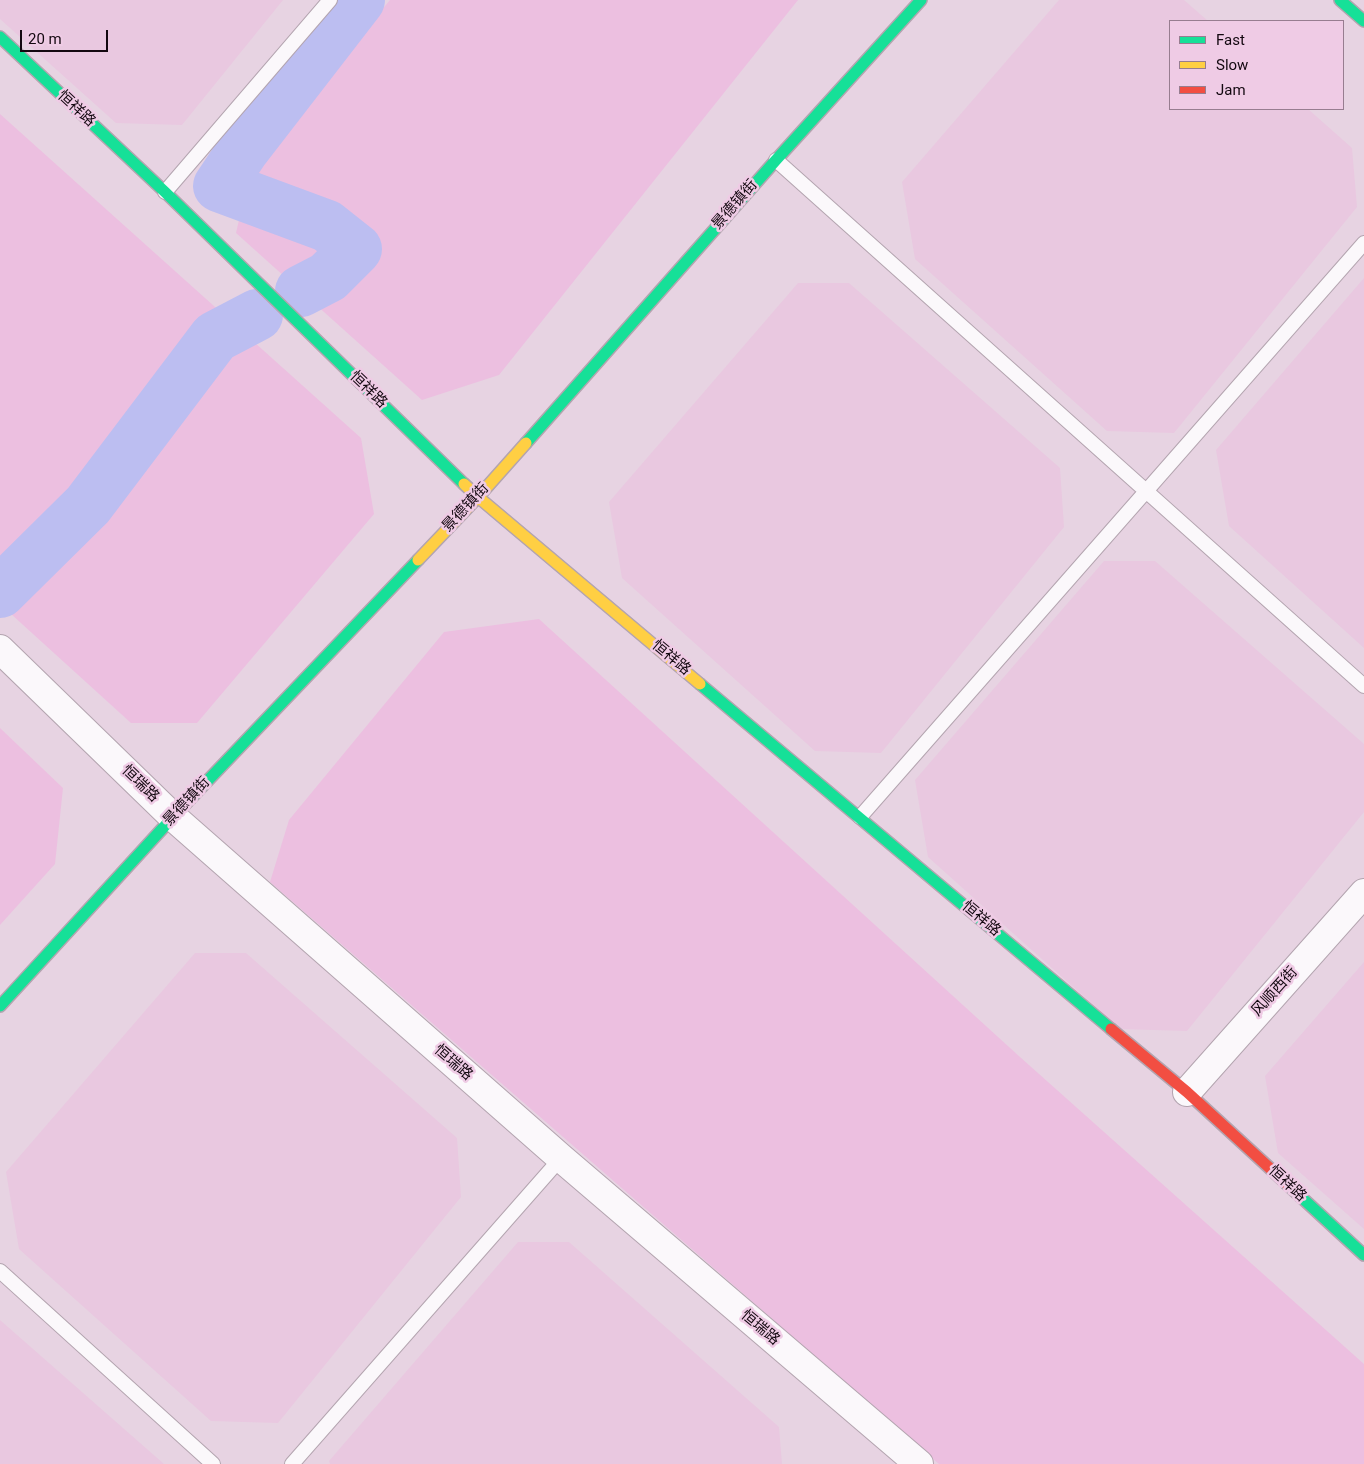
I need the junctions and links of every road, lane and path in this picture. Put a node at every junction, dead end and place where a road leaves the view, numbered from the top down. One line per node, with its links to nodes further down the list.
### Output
1 (330, 0): 7 (lane)
2 (921, 0): 6 (street, 景德镇街)
3 (1340, 0): 4 (street)
4 (1364, 21)
5 (0, 37): 7 (street, 恒祥路)
6 (776, 160): 9 (lane); 10 (street, 景德镇街)
7 (165, 192): 10 (street, 恒祥路)
8 (1364, 243): 9 (lane)
9 (1146, 491): 12 (lane); 13 (lane)
10 (478, 496): 13 (street, 恒祥路); 14 (street, 景德镇街)
11 (0, 649): 14 (street, 恒瑞路)
12 (1364, 686)
13 (860, 816): 17 (street, 恒祥路)
14 (173, 817): 16 (street, 景德镇街); 18 (street, 恒瑞路)
15 (1364, 893): 17 (street, 风顺西街)
16 (0, 1006)
17 (1187, 1092): 19 (street, 恒祥路)
18 (561, 1158): 21 (street, 恒瑞路); 23 (lane)
19 (1364, 1255)
20 (0, 1271): 22 (lane)
21 (904, 1459)
22 (213, 1464)
23 (292, 1464)

